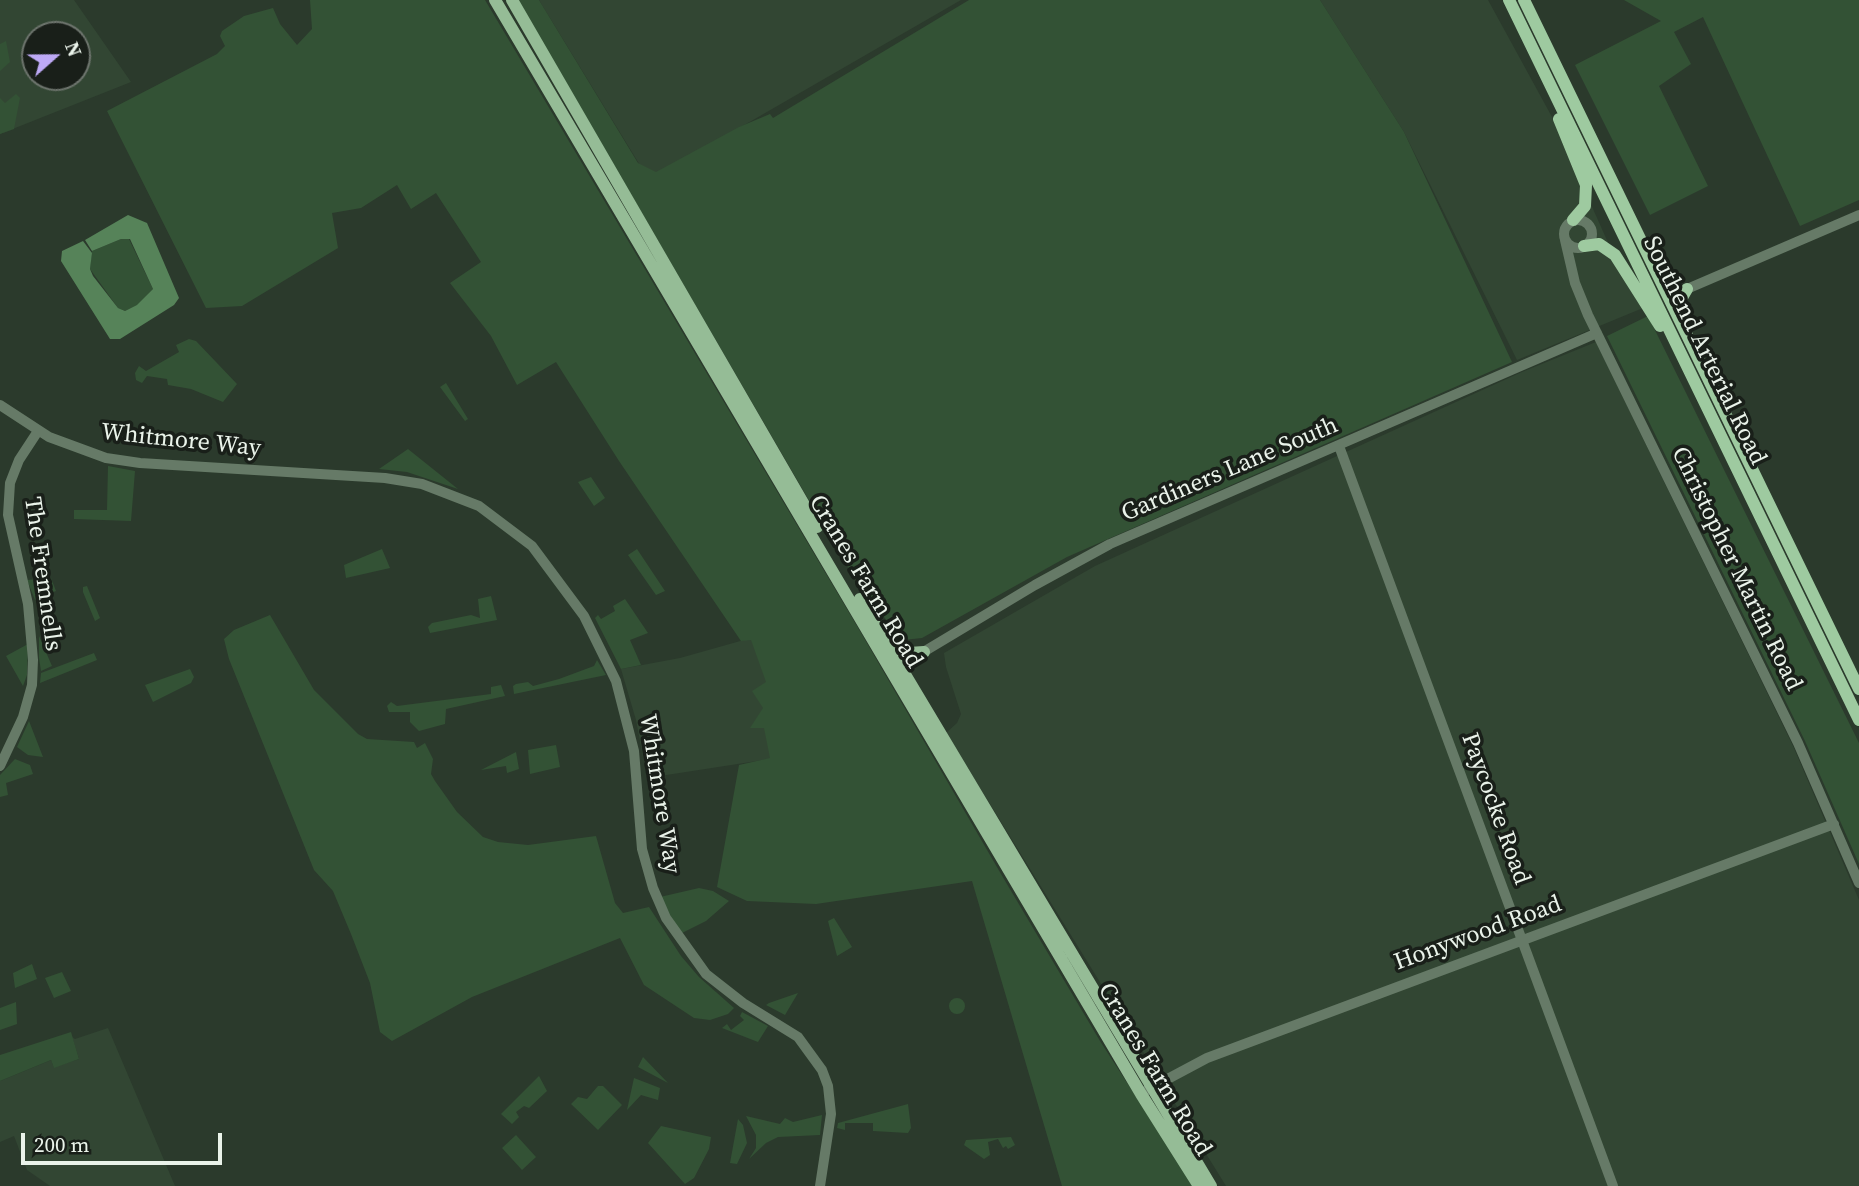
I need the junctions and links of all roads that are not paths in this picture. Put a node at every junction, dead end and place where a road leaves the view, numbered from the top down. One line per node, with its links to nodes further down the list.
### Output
1 (495, 0): 19 (main road, Cranes Farm Road)
2 (512, 0): 17 (main road, Cranes Farm Road)
3 (1508, 0): 7 (highway); 16 (highway, Southend Arterial Road)
4 (1524, 0): 5 (highway, Southend Arterial Road)
5 (1606, 167): 11 (highway); 16 (highway, Southend Arterial Road)
6 (1859, 215): 11 (street)
7 (1573, 220): 8 (street); 9 (street)
8 (1565, 240): 9 (street); 10 (street, Christopher Martin Road)
9 (1584, 246): 10 (street); 16 (highway)
10 (1573, 275): 12 (street, Christopher Martin Road)
11 (1687, 289): 16 (highway)
12 (1597, 333): 15 (street, Gardiners Lane South); 23 (street, Christopher Martin Road)
13 (0, 405): 14 (street, Whitmore Way)
14 (38, 431): 22 (street, The Fremnells); 27 (street, Whitmore Way)
15 (1339, 446): 18 (street, Gardiners Lane South); 25 (street, Paycocke Road)
16 (1752, 483): 20 (highway, Southend Arterial Road); 21 (highway, Southend Arterial Road)
17 (861, 601): 18 (main road); 19 (main road, Cranes Farm Road)
18 (924, 652): 19 (street, Gardiners Lane South)
19 (897, 668): 26 (main road, Cranes Farm Road)
20 (1859, 689)
21 (1859, 720)
22 (0, 766)
23 (1834, 824): 24 (street, Christopher Martin Road); 25 (street, Honywood Road)
24 (1859, 883)
25 (1522, 941): 26 (street, Honywood Road); 30 (street, Paycocke Road)
26 (1145, 1091): 28 (main road, Cranes Farm Road); 29 (main road, Cranes Farm Road)
27 (820, 1186)
28 (1199, 1186)
29 (1210, 1186)
30 (1614, 1186)

